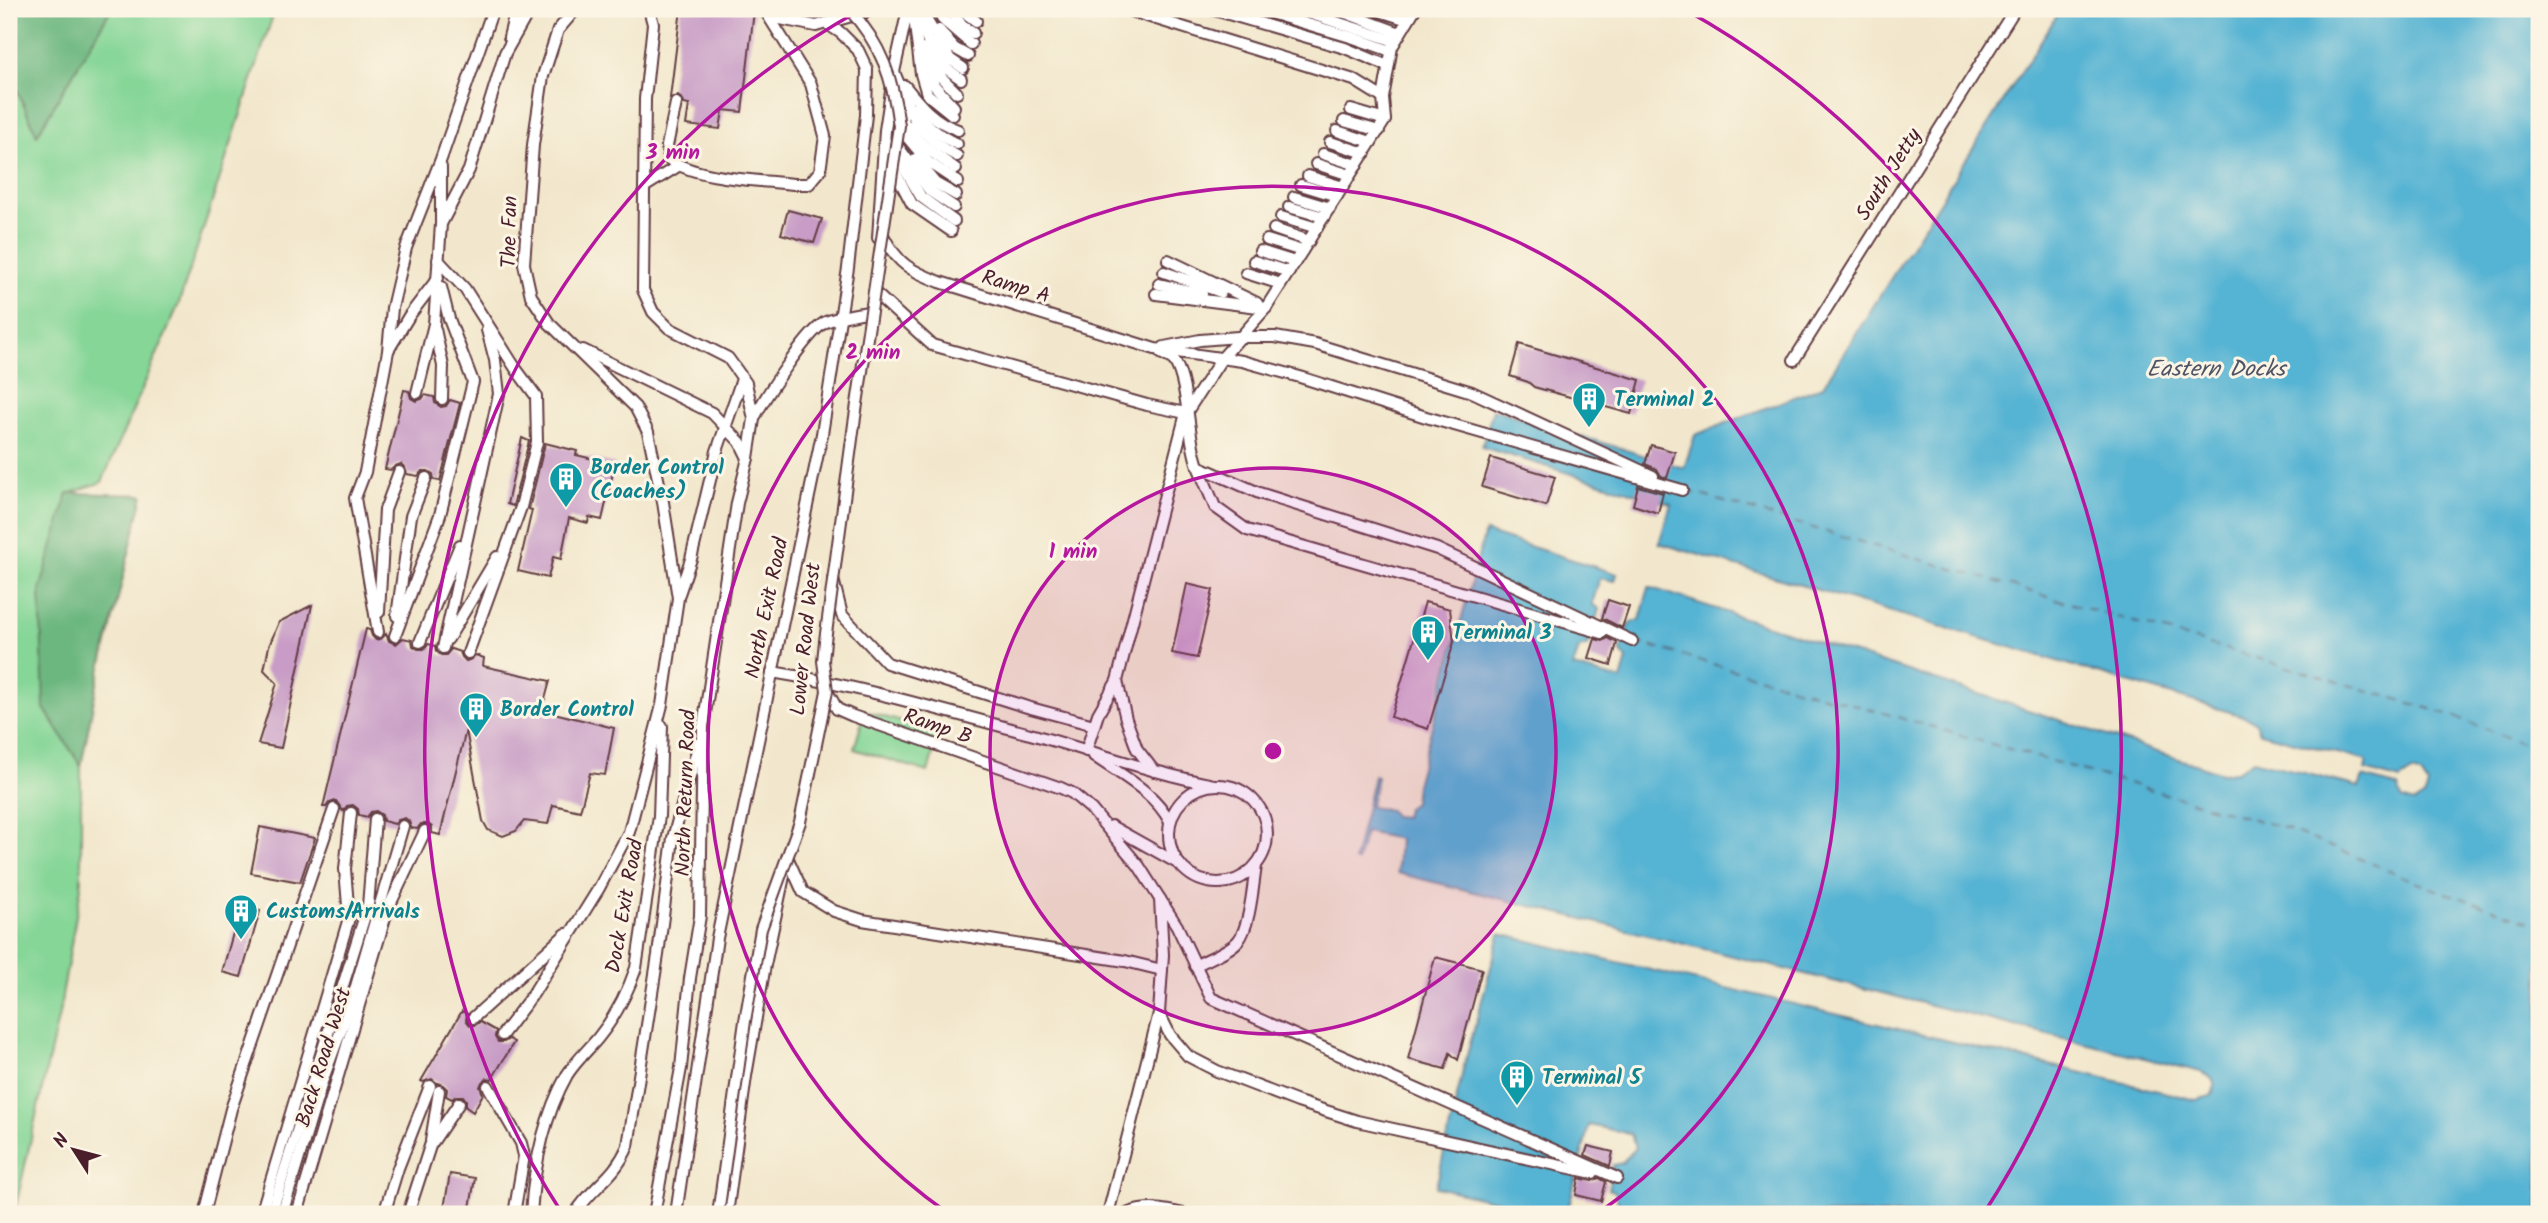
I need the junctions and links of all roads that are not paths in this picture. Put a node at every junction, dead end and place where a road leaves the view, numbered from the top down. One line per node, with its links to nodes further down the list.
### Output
1 (493, 9): 46 (lane)
2 (516, 9): 26 (lane)
3 (530, 9): 26 (lane)
4 (576, 9): 84 (lane, The Fan)
5 (649, 9): 53 (lane)
6 (849, 9): 64 (lane, bridge)
7 (872, 9): 23 (lane)
8 (916, 9): 25 (lane); 28 (lane, Lower Road West); 29 (lane); 30 (lane); 34 (lane)
9 (937, 9): 25 (lane)
10 (947, 9): 25 (lane)
11 (960, 9): 22 (lane)
12 (1125, 9): 31 (lane)
13 (1211, 9): 27 (lane)
14 (1257, 9): 24 (lane)
15 (1296, 9): 24 (lane)
16 (1335, 9): 24 (lane)
17 (1373, 9): 21 (lane)
18 (1415, 9): 21 (lane)
19 (2015, 9): 88 (lane, South Jetty)
20 (765, 10): 23 (lane); 48 (lane)
21 (1408, 20): 24 (lane)
22 (976, 21)
23 (826, 23): 80 (lane, North Exit Road)
24 (1395, 42): 27 (lane)
25 (971, 44)
26 (505, 53): 60 (lane)
27 (1388, 66): 31 (lane)
28 (894, 72): 37 (lane, Lower Road West); 38 (lane); 43 (lane); 49 (lane); 52 (lane)
29 (962, 73)
30 (957, 93)
31 (1383, 98): 35 (lane)
32 (677, 103): 48 (lane)
33 (1351, 110): 35 (lane)
34 (954, 111)
35 (1385, 120): 40 (lane)
36 (1344, 121): 40 (lane)
37 (885, 130): 55 (lane); 57 (lane); 61 (lane); 77 (lane, Lower Road West)
38 (958, 130)
39 (1337, 131): 42 (lane)
40 (1378, 131): 42 (lane)
41 (1330, 142): 44 (lane)
42 (1371, 142): 44 (lane)
43 (957, 150)
44 (1364, 153): 50 (lane)
45 (1323, 154): 50 (lane)
46 (441, 159): 60 (lane); 86 (lane)
47 (1316, 164): 50 (lane)
48 (678, 166): 53 (lane)
49 (956, 169)
50 (1354, 170): 54 (lane)
51 (1305, 180): 54 (lane)
52 (958, 182)
53 (644, 187): 89 (lane)
54 (1340, 191): 58 (lane)
55 (956, 195)
56 (1292, 202): 58 (lane)
57 (954, 207)
58 (1327, 212): 62 (lane)
59 (1281, 217): 62 (lane)
60 (441, 224): 69 (lane)
61 (953, 226)
62 (1317, 228): 66 (lane)
63 (1274, 229): 66 (lane)
64 (883, 235): 85 (lane, Ramp A); 107 (lane, bridge)
65 (1267, 240): 67 (lane)
66 (1308, 241): 67 (lane)
67 (1302, 251): 71 (lane)
68 (1257, 256): 71 (lane)
69 (438, 260): 74 (lane); 81 (lane)
70 (1168, 260): 78 (lane)
71 (1292, 267): 75 (lane)
72 (1164, 272): 78 (lane)
73 (1246, 273): 75 (lane)
74 (438, 278): 82 (lane); 86 (lane); 98 (lane)
75 (1282, 284): 78 (lane)
76 (1158, 289): 78 (lane)
77 (874, 292): 79 (lane, Lower Road West); 92 (lane)
78 (1266, 308): 83 (lane)
79 (871, 311): 80 (lane); 101 (lane, Lower Road West)
80 (840, 319): 93 (lane); 105 (lane, North Exit Road)
81 (485, 321): 99 (lane); 100 (lane)
82 (435, 324): 90 (lane); 91 (lane)
83 (1238, 337): 85 (lane); 87 (lane); 87 (lane, Ramp A)
84 (574, 346): 94 (lane); 102 (lane, The Fan)
85 (1154, 349): 87 (lane, Ramp A); 92 (lane)
86 (388, 351): 97 (lane)
87 (1222, 358): 92 (lane)
88 (1794, 360)
89 (742, 379): 93 (lane); 94 (lane)
90 (417, 393)
91 (442, 399)
92 (1186, 413): 96 (lane); 106 (lane)
93 (754, 419): 95 (lane, North Return Road)
94 (726, 428): 95 (lane); 102 (lane)
95 (748, 458): 110 (lane, North Return Road)
96 (1198, 466): 96 (lane)
97 (399, 472)
98 (426, 478)
99 (471, 520): 100 (lane); 103 (lane)
100 (512, 533): 104 (lane)
101 (831, 570): 107 (lane, Lower Road West); 109 (lane)
102 (678, 598): 108 (lane)
103 (420, 642)
104 (468, 653)
105 (772, 671): 107 (lane); 145 (lane, North Exit Road)
106 (1117, 681): 109 (lane); 112 (lane)
107 (825, 686): 111 (lane); 117 (lane, Ramp B); 121 (lane, Lower Road West); 146 (lane, bridge)
108 (662, 705): 125 (lane); 142 (lane, Dock Exit Road)
109 (1094, 725): 111 (lane)
110 (703, 727): 143 (lane); 144 (lane, North Return Road)
111 (1086, 751): 112 (lane); 118 (lane)
112 (1155, 772): 113 (lane)
113 (1214, 785): 118 (lane); 123 (lane)
114 (334, 809): 134 (lane)
115 (351, 813): 135 (lane)
116 (375, 820): 136 (lane)
117 (1102, 821): 122 (lane); 124 (lane)
118 (1170, 822): 122 (lane)
119 (403, 826): 137 (lane)
120 (425, 831): 138 (lane, Back Road West)
121 (788, 859): 127 (lane); 147 (lane, Lower Road West)
122 (1179, 864): 123 (lane)
123 (1256, 866): 126 (lane)
124 (1160, 896): 126 (lane); 127 (lane)
125 (576, 925): 129 (lane, Dock Exit Road); 130 (lane)
126 (1195, 966): 128 (lane)
127 (1162, 970): 128 (lane)
128 (1159, 1013): 148 (lane)
129 (473, 1017)
130 (502, 1035)
131 (488, 1086): 141 (lane)
132 (459, 1104): 133 (lane)
133 (430, 1146): 139 (lane); 140 (lane)
134 (204, 1214)
135 (261, 1214)
136 (271, 1214)
137 (282, 1214)
138 (297, 1214)
139 (384, 1214)
140 (408, 1214)
141 (514, 1214)
142 (531, 1214)
143 (575, 1214)
144 (655, 1214)
145 (676, 1214)
146 (718, 1214)
147 (727, 1214)
148 (1108, 1214)
149 (1126, 1214): 150 (lane)
150 (1184, 1214)

